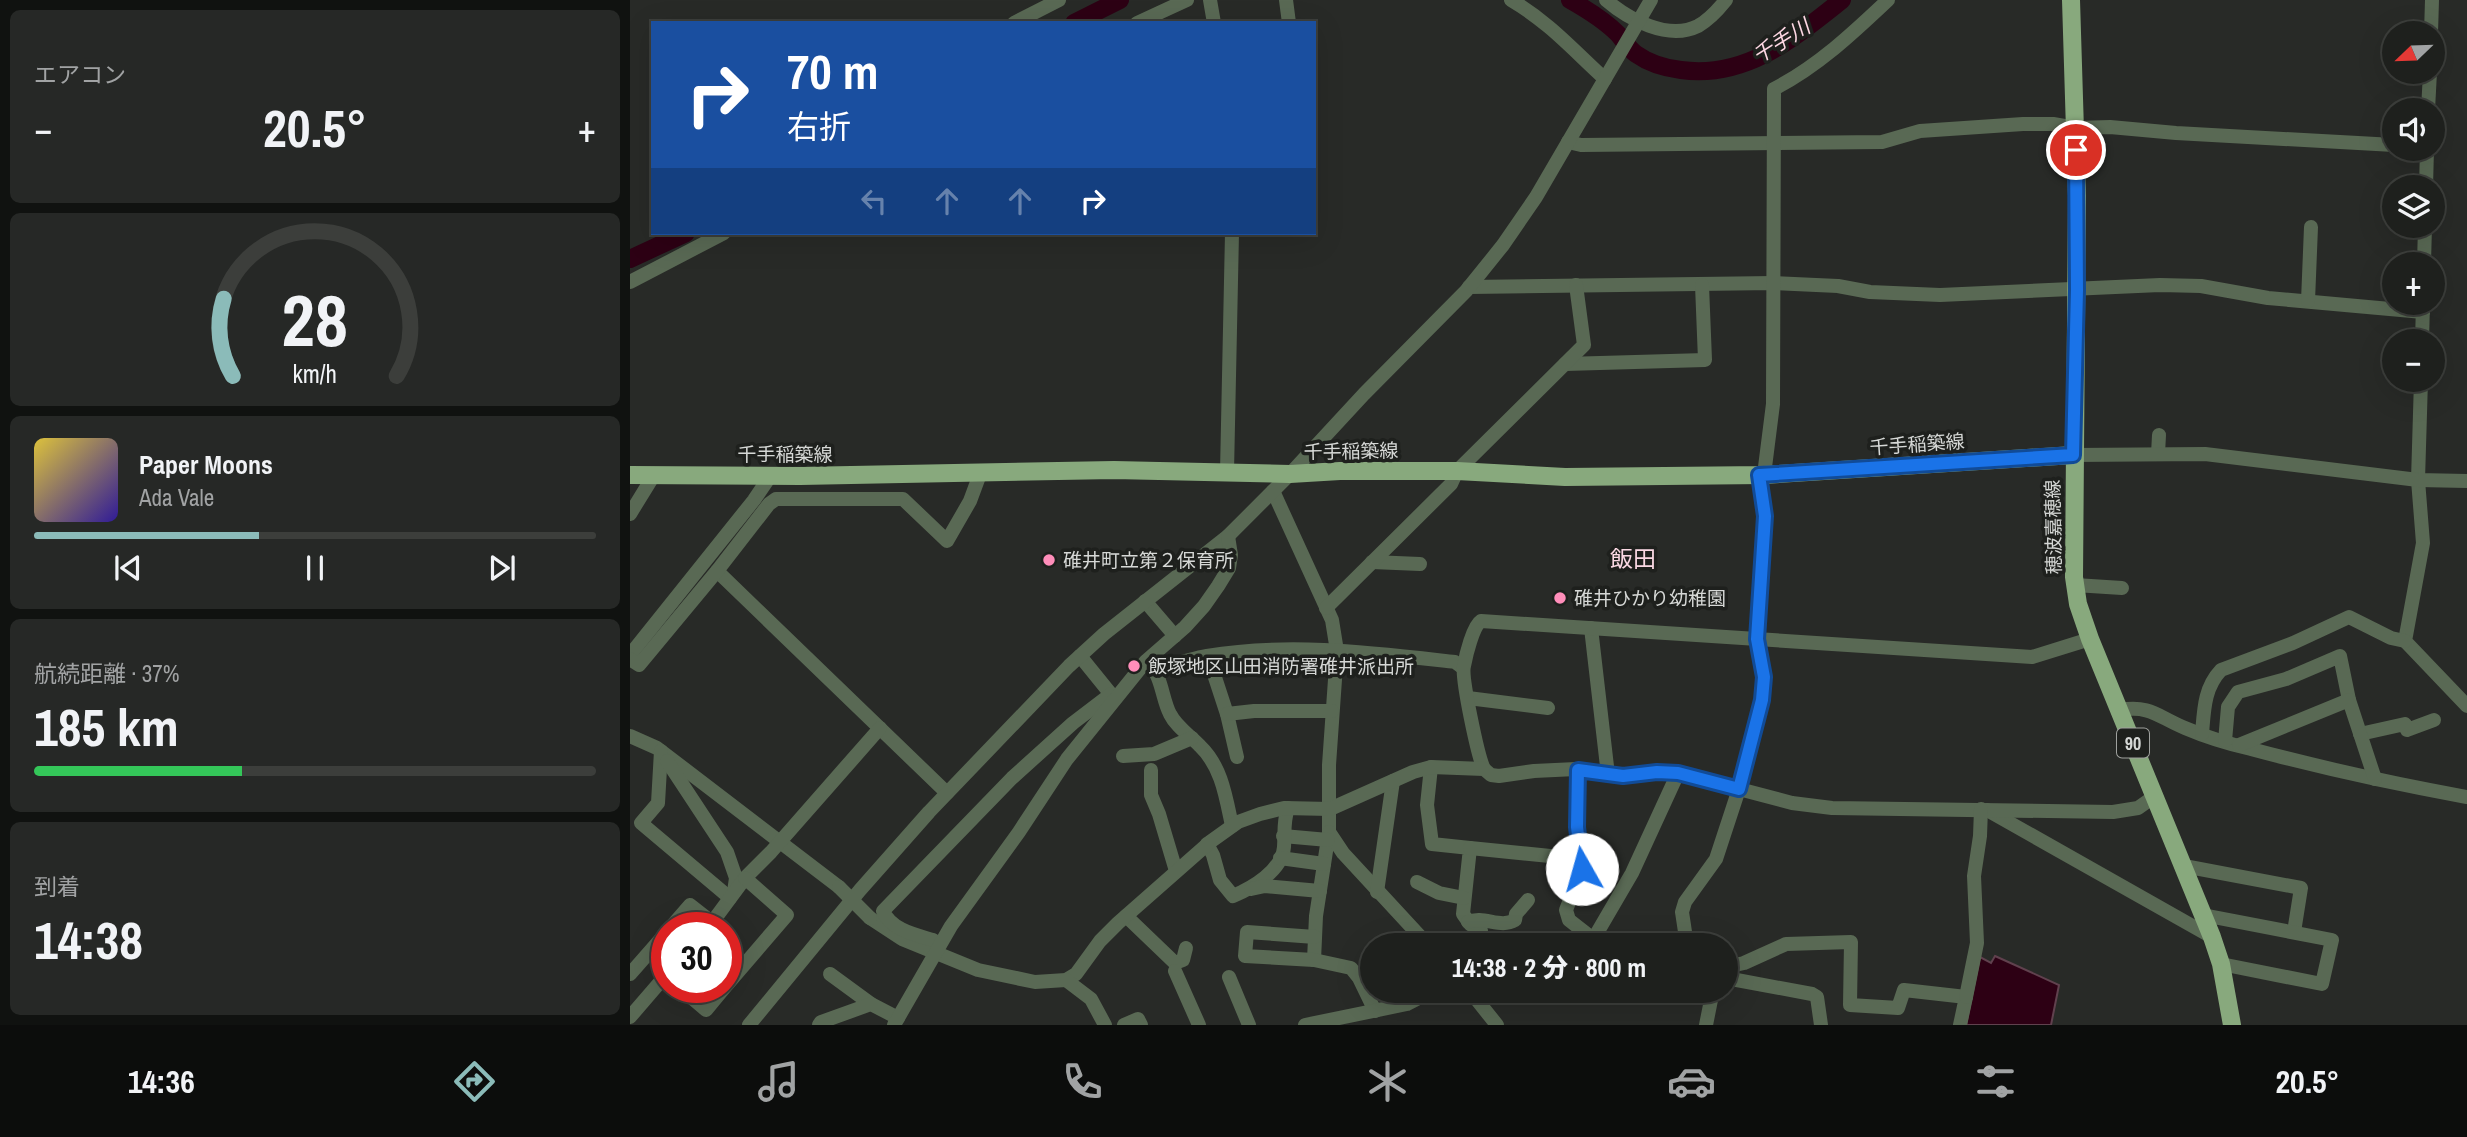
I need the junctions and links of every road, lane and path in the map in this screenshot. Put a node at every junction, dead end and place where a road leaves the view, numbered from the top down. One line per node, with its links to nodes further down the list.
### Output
1 (1059, 0): 12 (street)
2 (1187, 0): 13 (street)
3 (1210, 0): 14 (street)
4 (1286, 0): 15 (street)
5 (1511, 0): 18 (street)
6 (1606, 0): 17 (street)
7 (1651, 0): 17 (street)
8 (1726, 0): 17 (street)
9 (1888, 0): 21 (street)
10 (2071, 0): 19 (main road, 穂波嘉穂線 / 90)
11 (2432, 0): 16 (street)
12 (1018, 21)
13 (1142, 21)
14 (1214, 21)
15 (1289, 21)
16 (2431, 21)
17 (1639, 22): 18 (street)
18 (1606, 76): 20 (street)
19 (2076, 128): 21 (street); 22 (street); 31 (main road, 穂波嘉穂線 / 90)
20 (1568, 142): 21 (street); 30 (street)
21 (1774, 144): 27 (street)
22 (2382, 144)
23 (2311, 228): 32 (street)
24 (720, 235): 26 (street)
25 (1232, 235): 40 (street)
26 (630, 282)
27 (1774, 283): 29 (street); 31 (street); 46 (street)
28 (1576, 285): 29 (street); 30 (street); 34 (street)
29 (1702, 285): 34 (street)
30 (1469, 287): 42 (street)
31 (2077, 290): 32 (street); 38 (main road, 穂波嘉穂線 / 90)
32 (2308, 301): 33 (street)
33 (2382, 305)
34 (1565, 364): 39 (street)
35 (2421, 392): 47 (street)
36 (2159, 435): 37 (street)
37 (2158, 454): 38 (street); 47 (street)
38 (2073, 455): 46 (main road, 千手稲築線); 55 (main road, 穂波嘉穂線 / 90)
39 (1457, 471): 42 (main road, 千手稲築線); 46 (main road, 千手稲築線); 52 (street)
40 (1227, 472): 41 (main road, 千手稲築線); 42 (main road, 千手稲築線)
41 (980, 474): 45 (main road, 千手稲築線); 54 (street)
42 (1290, 474): 49 (street)
43 (630, 475): 44 (main road, 千手稲築線)
44 (654, 475): 45 (main road, 千手稲築線); 50 (street)
45 (771, 475): 67 (street)
46 (1762, 475): 61 (street)
47 (2418, 480): 48 (street); 63 (street)
48 (2467, 481)
49 (1273, 491): 51 (street); 58 (street)
50 (630, 514)
51 (1228, 536): 57 (street); 60 (street)
52 (1372, 562): 53 (street); 58 (street)
53 (1420, 564)
54 (717, 572): 67 (street); 79 (street)
55 (2075, 585): 56 (street); 62 (main road, 穂波嘉穂線 / 90)
56 (2122, 588)
57 (1145, 601): 60 (street); 65 (street)
58 (1326, 608): 64 (street)
59 (1591, 628): 61 (street); 69 (street); 93 (street)
60 (1175, 636): 68 (street)
61 (1757, 639): 62 (street); 96 (street)
62 (2090, 639): 76 (main road, 穂波嘉穂線 / 90)
63 (2405, 641): 73 (street); 80 (street)
64 (1337, 651): 66 (street); 69 (street); 75 (street)
65 (1080, 656): 70 (street); 97 (street)
66 (1208, 656): 68 (street); 77 (street)
67 (630, 657)
68 (1150, 665): 70 (street); 83 (street)
69 (1463, 668): 71 (street)
70 (1113, 696): 136 (street); 136 (street)
71 (1468, 698): 74 (street); 89 (street)
72 (2349, 700): 81 (street); 84 (street); 84 (street)
73 (2467, 706)
74 (1548, 708)
75 (1332, 710): 77 (street); 101 (street)
76 (2120, 710): 80 (street); 98 (main road, 穂波嘉穂線 / 90)
77 (1227, 714): 87 (street)
78 (2434, 720): 81 (street)
79 (880, 728): 97 (street); 106 (street)
80 (2202, 734): 84 (street)
81 (2360, 734): 94 (street)
82 (630, 736): 85 (street)
83 (1192, 738): 86 (street); 103 (street)
84 (2232, 743): 94 (street)
85 (661, 751): 106 (street); 119 (street); 119 (street)
86 (1123, 757)
87 (1237, 757)
88 (1431, 767): 89 (street); 95 (street); 108 (street)
89 (1484, 769): 91 (street)
90 (1151, 770): 113 (street)
91 (1578, 770): 93 (street); 110 (street)
92 (1678, 773): 93 (street); 96 (street); 132 (street)
93 (1608, 775)
94 (2375, 779): 99 (street)
95 (1393, 781): 101 (street); 118 (street)
96 (1739, 789): 102 (street); 133 (street)
97 (947, 793): 161 (street)
98 (2155, 796): 102 (street); 112 (main road, 穂波嘉穂線 / 90)
99 (2467, 797)
100 (1287, 808): 101 (street); 103 (street); 104 (street)
101 (1330, 809): 105 (street)
102 (1983, 809): 135 (street); 150 (street)
103 (1232, 826): 107 (street)
104 (1283, 836): 105 (street); 109 (street)
105 (1329, 836): 111 (street); 118 (street)
106 (780, 841): 114 (street); 136 (street, bridge)
107 (1207, 844): 113 (street); 116 (street)
108 (1470, 848): 110 (street); 120 (street)
109 (1280, 858): 111 (street); 116 (street)
110 (1580, 859): 131 (street)
111 (1324, 864): 117 (street)
112 (2184, 866): 125 (main road, 穂波嘉穂線 / 90); 128 (street)
113 (1176, 871): 126 (street)
114 (745, 878): 119 (street); 142 (street)
115 (1417, 883): 120 (street)
116 (1250, 889): 117 (street)
117 (1320, 891): 134 (street)
118 (1377, 892): 129 (street)
119 (732, 896): 124 (street)
120 (1464, 898): 127 (street)
121 (1528, 900): 127 (street)
122 (684, 912): 123 (street)
123 (697, 912)
124 (720, 912)
125 (2203, 915): 128 (street); 135 (main road, 穂波嘉穂線 / 90)
126 (1126, 916): 137 (street); 147 (street)
127 (1468, 922): 130 (street)
128 (2294, 932): 141 (street)
129 (1416, 933)
130 (1481, 933)
131 (1582, 933)
132 (1596, 933)
133 (1685, 933)
134 (1315, 937): 139 (street); 139 (street)
135 (2212, 937): 141 (main road, 穂波嘉穂線 / 90)
136 (934, 946): 147 (street); 159 (street)
137 (1186, 948)
138 (651, 950): 144 (street)
139 (1314, 960): 157 (street)
140 (1738, 964): 150 (street)
141 (2221, 964): 173 (main road, 穂波嘉穂線 / 90)
142 (742, 968)
143 (1175, 971): 166 (street)
144 (630, 974)
145 (830, 974): 156 (street)
146 (1229, 977): 167 (street)
147 (1066, 980): 163 (street)
148 (1738, 980): 171 (street)
149 (651, 993): 158 (street)
150 (1966, 997): 172 (street)
151 (698, 1003): 152 (street)
152 (712, 1003)
153 (1409, 1003): 157 (street)
154 (1478, 1003): 169 (street)
155 (1710, 1003): 170 (street)
156 (871, 1004): 159 (street); 162 (street)
157 (1375, 1011): 160 (street)
158 (630, 1017)
159 (896, 1021)
160 (1332, 1022): 168 (street)
161 (749, 1025)
162 (819, 1025)
163 (1105, 1025)
164 (1124, 1025): 165 (street)
165 (1141, 1025)
166 (1199, 1025)
167 (1249, 1025)
168 (1305, 1025)
169 (1497, 1025)
170 (1706, 1025)
171 (1821, 1025)
172 (1960, 1025)
173 (2232, 1025)

